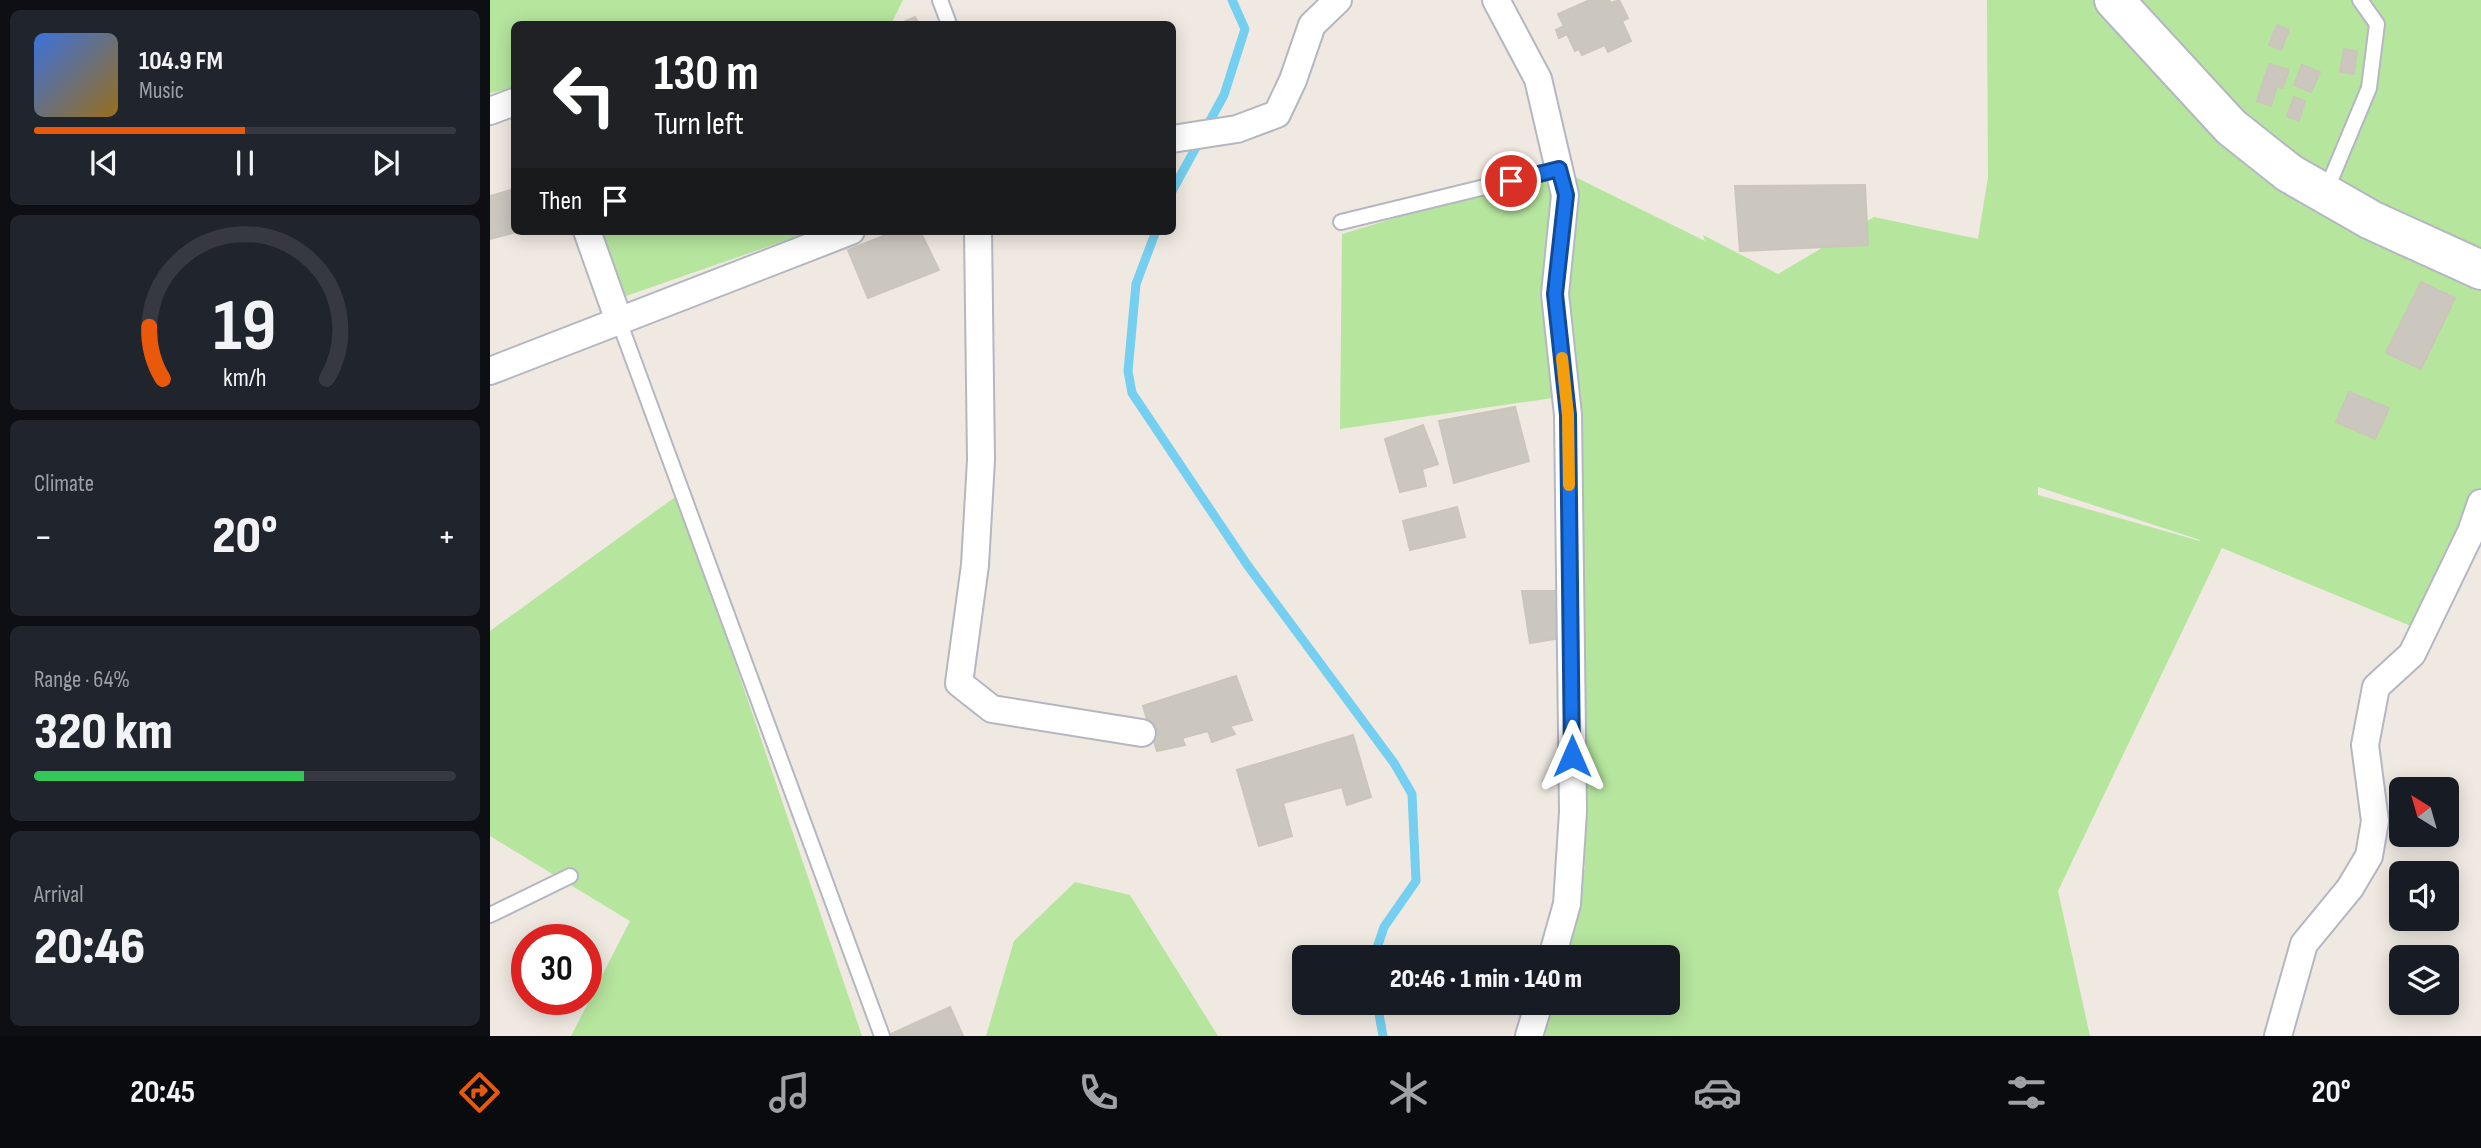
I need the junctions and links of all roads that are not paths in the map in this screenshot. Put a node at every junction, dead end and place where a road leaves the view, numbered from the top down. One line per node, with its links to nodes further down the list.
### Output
1 (940, 0): 6 (lane)
2 (1338, 0): 9 (street)
3 (1496, 0): 10 (street)
4 (2114, 0): 11 (street)
5 (2360, 0): 11 (lane)
6 (948, 21)
7 (511, 103): 8 (street)
8 (490, 111)
9 (1182, 137)
10 (1559, 169): 12 (lane); 23 (street)
11 (2325, 194): 16 (street)
12 (1341, 222)
13 (588, 235): 17 (street)
14 (841, 235): 17 (street)
15 (978, 235): 20 (street)
16 (2481, 270)
17 (620, 321): 18 (street); 25 (lane)
18 (490, 371)
19 (2481, 503): 27 (street)
20 (1142, 733)
21 (570, 876): 22 (lane)
22 (490, 915)
23 (1555, 945)
24 (1535, 1015): 26 (street)
25 (882, 1036)
26 (1529, 1036)
27 (2278, 1036)

